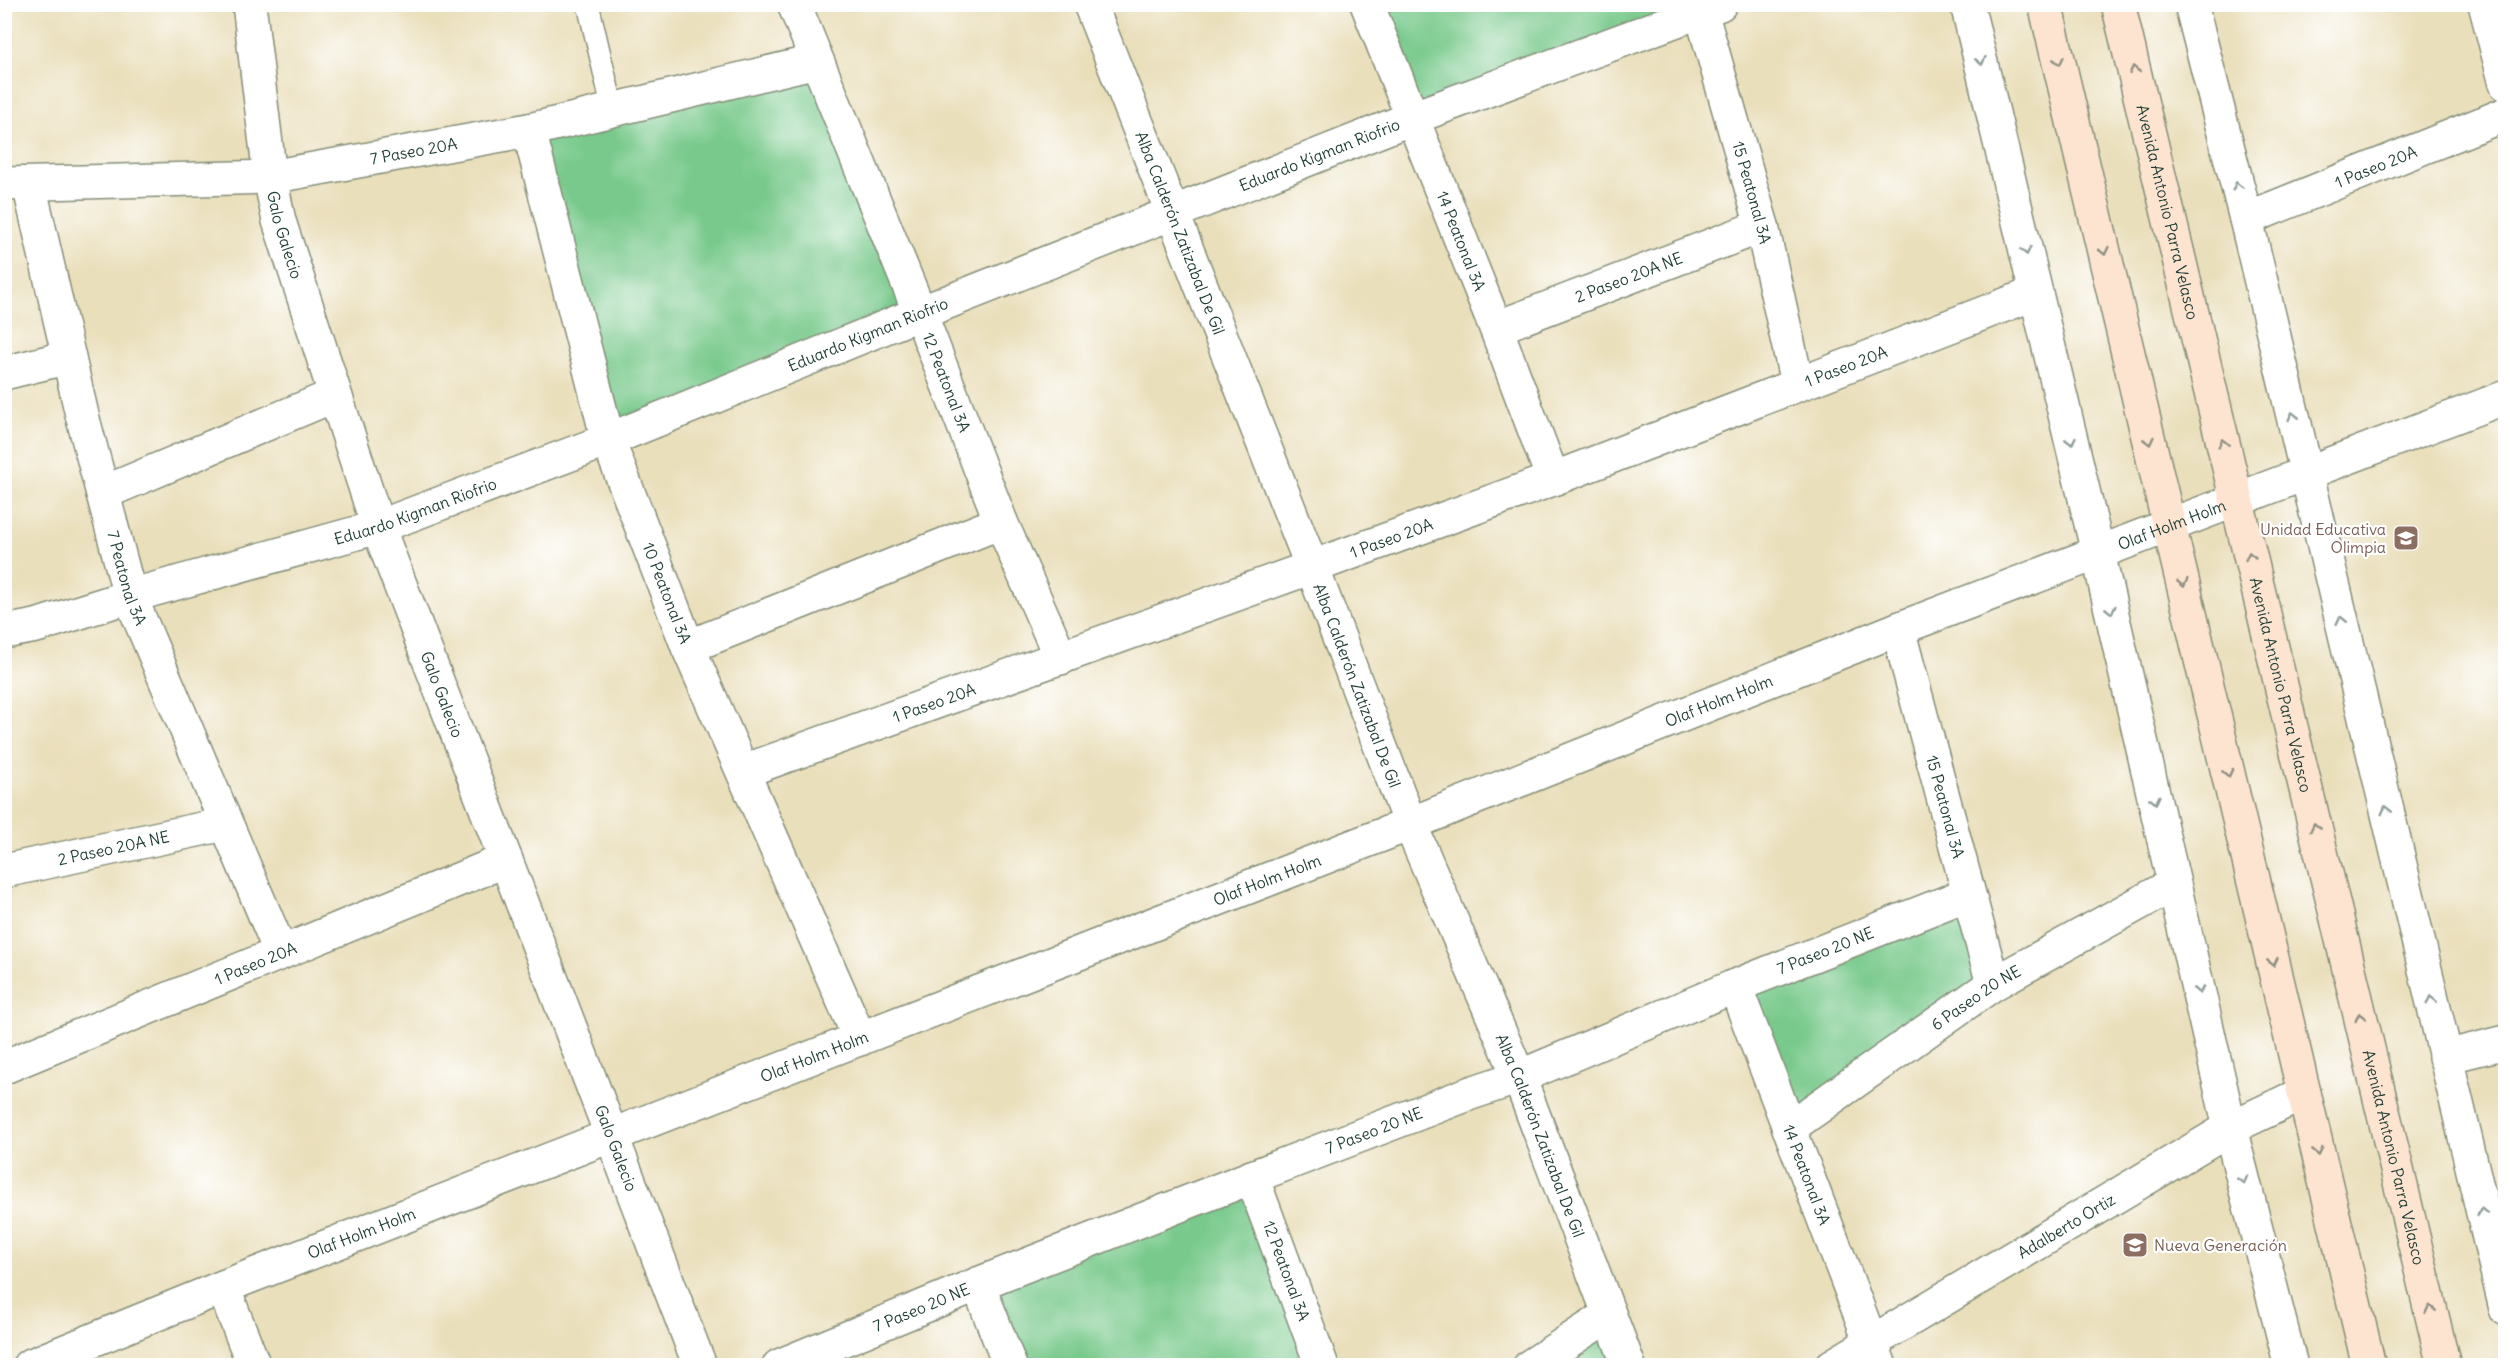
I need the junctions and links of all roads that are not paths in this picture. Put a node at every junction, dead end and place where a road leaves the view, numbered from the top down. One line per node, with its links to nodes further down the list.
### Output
1 (249, 4): 18 (street, Galo Galecio)
2 (588, 4): 14 (lane)
3 (794, 4): 12 (street, 12 Peatonal 3A)
4 (1090, 4): 20 (street, Alba Calderón Zatizabal De Gil)
5 (1367, 4): 16 (street, 14 Peatonal 3A)
6 (1967, 4): 23 (street, one-way to 23)
7 (2046, 4): 37 (street, one-way to 37)
8 (2118, 4): 35 (street, Avenida Antonio Parra Velasco, one-way to 8)
9 (2191, 4): 21 (street, one-way to 9)
10 (2485, 4): 13 (street)
11 (1706, 7): 16 (street, Eduardo Kigman Riofrio); 22 (street, 15 Peatonal 3A)
12 (817, 61): 14 (street, 7 Paseo 20A); 24 (street, 12 Peatonal 3A)
13 (2505, 84)
14 (613, 110): 17 (street, 7 Paseo 20A)
15 (2505, 114): 21 (street, 1 Paseo 20A)
16 (1412, 118): 20 (street, Eduardo Kigman Riofrio); 25 (street, 14 Peatonal 3A)
17 (530, 130): 18 (street, 7 Paseo 20A); 31 (street, 10 Peatonal 3A)
18 (270, 177): 19 (street, 7 Paseo 20A); 29 (street, Galo Galecio)
19 (17, 184): 26 (street, 7 Peatonal 3A)
20 (1171, 213): 24 (street, Eduardo Kigman Riofrio); 40 (street, Alba Calderón Zatizabal De Gil)
21 (2246, 219): 32 (street, one-way to 21)
22 (1762, 226): 25 (street, 2 Paseo 20A NE); 28 (street, 15 Peatonal 3A)
23 (2036, 292): 28 (street, 1 Paseo 20A); 39 (street, one-way to 39)
24 (920, 313): 31 (street, Eduardo Kigman Riofrio); 36 (street, 12 Peatonal 3A)
25 (1496, 328): 33 (street, 14 Peatonal 3A)
26 (69, 357): 27 (street); 34 (street, 7 Peatonal 3A)
27 (4, 373)
28 (1797, 383): 33 (street, 1 Paseo 20A)
29 (335, 395): 34 (street); 38 (street, Galo Galecio)
30 (2505, 397): 32 (street, Olaf Holm Holm)
31 (608, 440): 38 (street, Eduardo Kigman Riofrio); 44 (street, 10 Peatonal 3A)
32 (2307, 473): 35 (street, Olaf Holm Holm); 58 (street, one-way to 32)
33 (1553, 478): 40 (street, 1 Paseo 20A)
34 (103, 494): 41 (street, 7 Peatonal 3A)
35 (2237, 500): 37 (street, Olaf Holm Holm); 82 (street, Avenida Antonio Parra Velasco, one-way to 35)
36 (1001, 522): 44 (street); 45 (street, 12 Peatonal 3A)
37 (2169, 526): 39 (street, Olaf Holm Holm); 61 (street, one-way to 61)
38 (378, 527): 41 (street, Eduardo Kigman Riofrio); 49 (street, Galo Galecio)
39 (2098, 554): 42 (street, Olaf Holm Holm); 51 (street, one-way to 51)
40 (1312, 567): 45 (street, 1 Paseo 20A); 48 (street, Alba Calderón Zatizabal De Gil)
41 (130, 597): 43 (street, Eduardo Kigman Riofrio); 47 (street, 7 Peatonal 3A)
42 (1898, 629): 48 (street, Olaf Holm Holm); 52 (street, 15 Peatonal 3A)
43 (4, 632)
44 (688, 646): 46 (street, 10 Peatonal 3A)
45 (1061, 658): 46 (street, 1 Paseo 20A)
46 (744, 771): 56 (street, 10 Peatonal 3A)
47 (225, 824): 50 (street, 2 Paseo 20A NE); 53 (street, 7 Peatonal 3A)
48 (1410, 824): 56 (street, Olaf Holm Holm); 60 (street, Alba Calderón Zatizabal De Gil)
49 (506, 860): 53 (street, 1 Paseo 20A); 64 (street, Galo Galecio)
50 (4, 871)
51 (2175, 884): 54 (street, 6 Paseo 20 NE); 63 (street, one-way to 63)
52 (1968, 894): 54 (street, 15 Peatonal 3A); 55 (street, 7 Paseo 20 NE)
53 (281, 953): 59 (street, 1 Paseo 20A)
54 (1993, 984): 62 (street, 6 Paseo 20 NE)
55 (1735, 986): 60 (street, 7 Paseo 20 NE); 62 (street, 14 Peatonal 3A)
56 (860, 1039): 64 (street, Olaf Holm Holm)
57 (2505, 1042): 58 (street)
58 (2445, 1057): 68 (street, one-way to 58)
59 (4, 1067)
60 (1519, 1077): 65 (street, 7 Paseo 20 NE); 69 (street, Alba Calderón Zatizabal De Gil)
61 (2304, 1093): 63 (street, Adalberto Ortiz); 81 (street, one-way to 81)
62 (1789, 1128): 70 (street, 14 Peatonal 3A)
63 (2230, 1128): 70 (street, Adalberto Ortiz); 80 (street, one-way to 80)
64 (613, 1135): 67 (street, Olaf Holm Holm); 74 (street, Galo Galecio)
65 (1252, 1177): 66 (street, 7 Paseo 20 NE); 71 (street, 12 Peatonal 3A)
66 (978, 1284): 75 (street, 7 Paseo 20 NE); 76 (street)
67 (223, 1287): 72 (street, Olaf Holm Holm); 73 (street)
68 (2505, 1309)
69 (1609, 1316): 77 (street); 78 (street, Alba Calderón Zatizabal De Gil)
70 (1875, 1354): 79 (street, Adalberto Ortiz)
71 (1319, 1364)
72 (29, 1365)
73 (255, 1365)
74 (700, 1365)
75 (779, 1365)
76 (1010, 1365)
77 (1530, 1365)
78 (1629, 1365)
79 (1832, 1365)
80 (2291, 1365)
81 (2369, 1365)
82 (2444, 1365)

